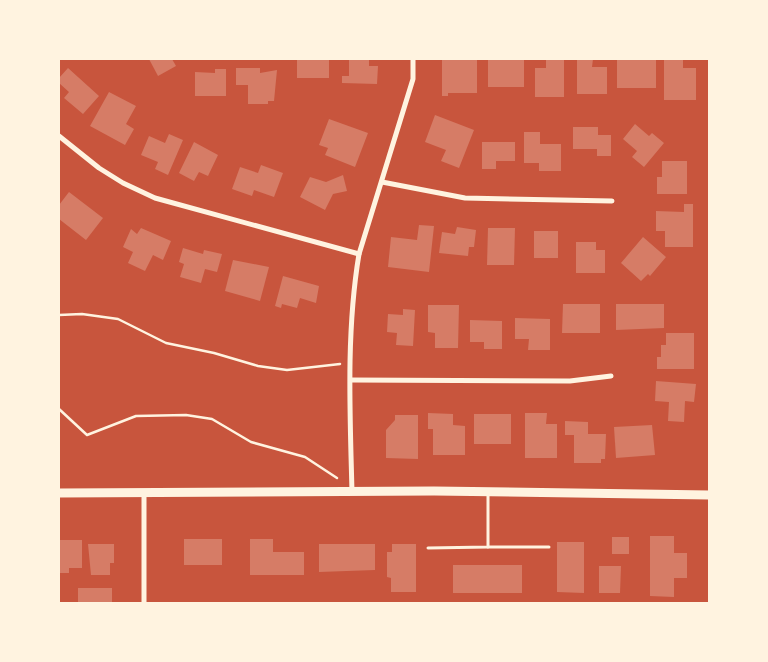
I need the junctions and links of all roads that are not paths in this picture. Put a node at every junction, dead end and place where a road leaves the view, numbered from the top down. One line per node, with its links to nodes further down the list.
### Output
1 (413, 59): 3 (street)
2 (59, 136): 5 (street)
3 (382, 182): 4 (street); 5 (street)
4 (612, 201)
5 (359, 254): 7 (street)
6 (611, 376): 7 (street)
7 (351, 380): 8 (street)
8 (352, 492): 9 (street); 11 (street)
9 (488, 492): 12 (street); 13 (lane)
10 (59, 493): 11 (street)
11 (144, 493): 16 (street)
12 (709, 495)
13 (488, 547): 14 (lane); 15 (lane)
14 (549, 547)
15 (428, 548)
16 (144, 603)

